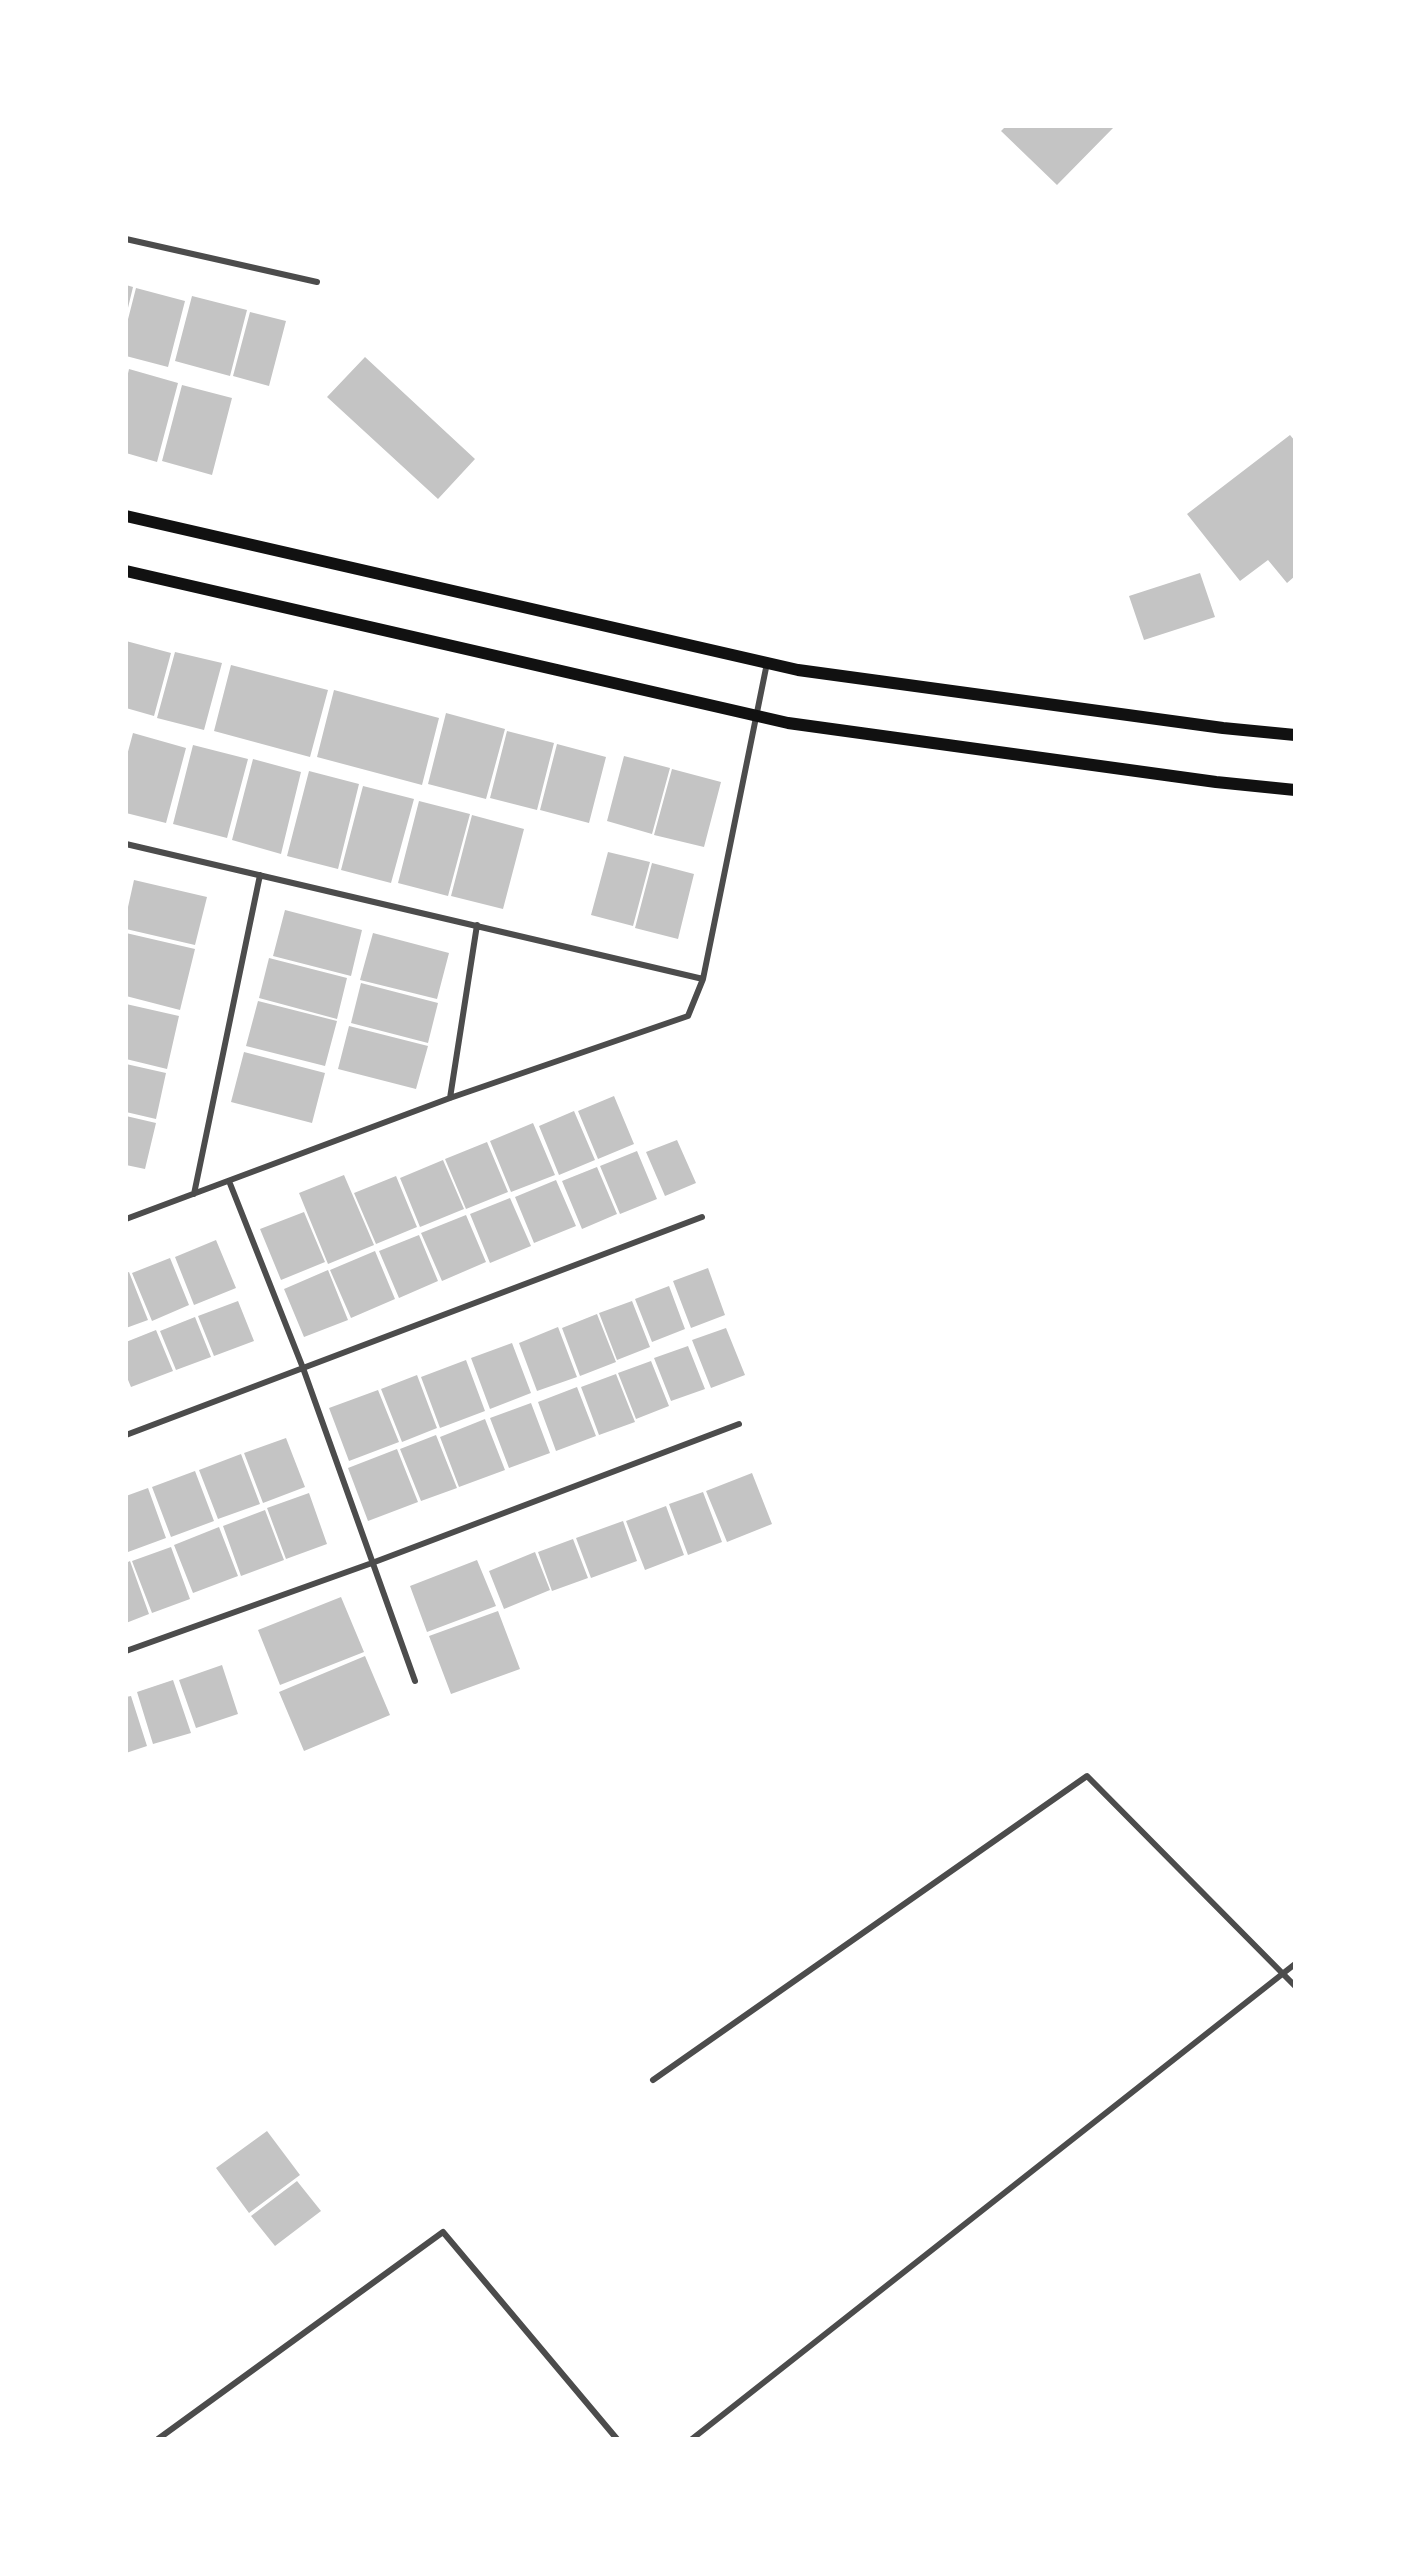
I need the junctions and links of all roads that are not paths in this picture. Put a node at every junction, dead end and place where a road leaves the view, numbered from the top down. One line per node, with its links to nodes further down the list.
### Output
1 (126, 239): 2 (street)
2 (317, 282)
3 (126, 516): 5 (main road)
4 (126, 571): 6 (main road)
5 (768, 662): 6 (street); 7 (main road)
6 (757, 715): 8 (main road); 12 (street)
7 (1295, 735)
8 (1295, 790)
9 (126, 844): 10 (street)
10 (260, 875): 11 (street); 15 (street)
11 (477, 925): 12 (street); 13 (street)
12 (703, 979): 13 (street)
13 (450, 1098): 14 (street)
14 (229, 1181): 15 (street); 18 (street)
15 (194, 1194): 17 (street)
16 (702, 1217): 18 (street)
17 (126, 1219)
18 (303, 1368): 20 (street); 21 (street)
19 (739, 1424): 21 (street)
20 (126, 1435)
21 (372, 1563): 22 (street); 23 (street)
22 (126, 1651)
23 (416, 1681)
24 (1295, 1964): 25 (street)
25 (1284, 1974): 26 (street); 27 (street); 30 (street)
26 (1295, 1986)
27 (652, 2080)
28 (158, 2439): 29 (street)
29 (617, 2439)
30 (692, 2439)

